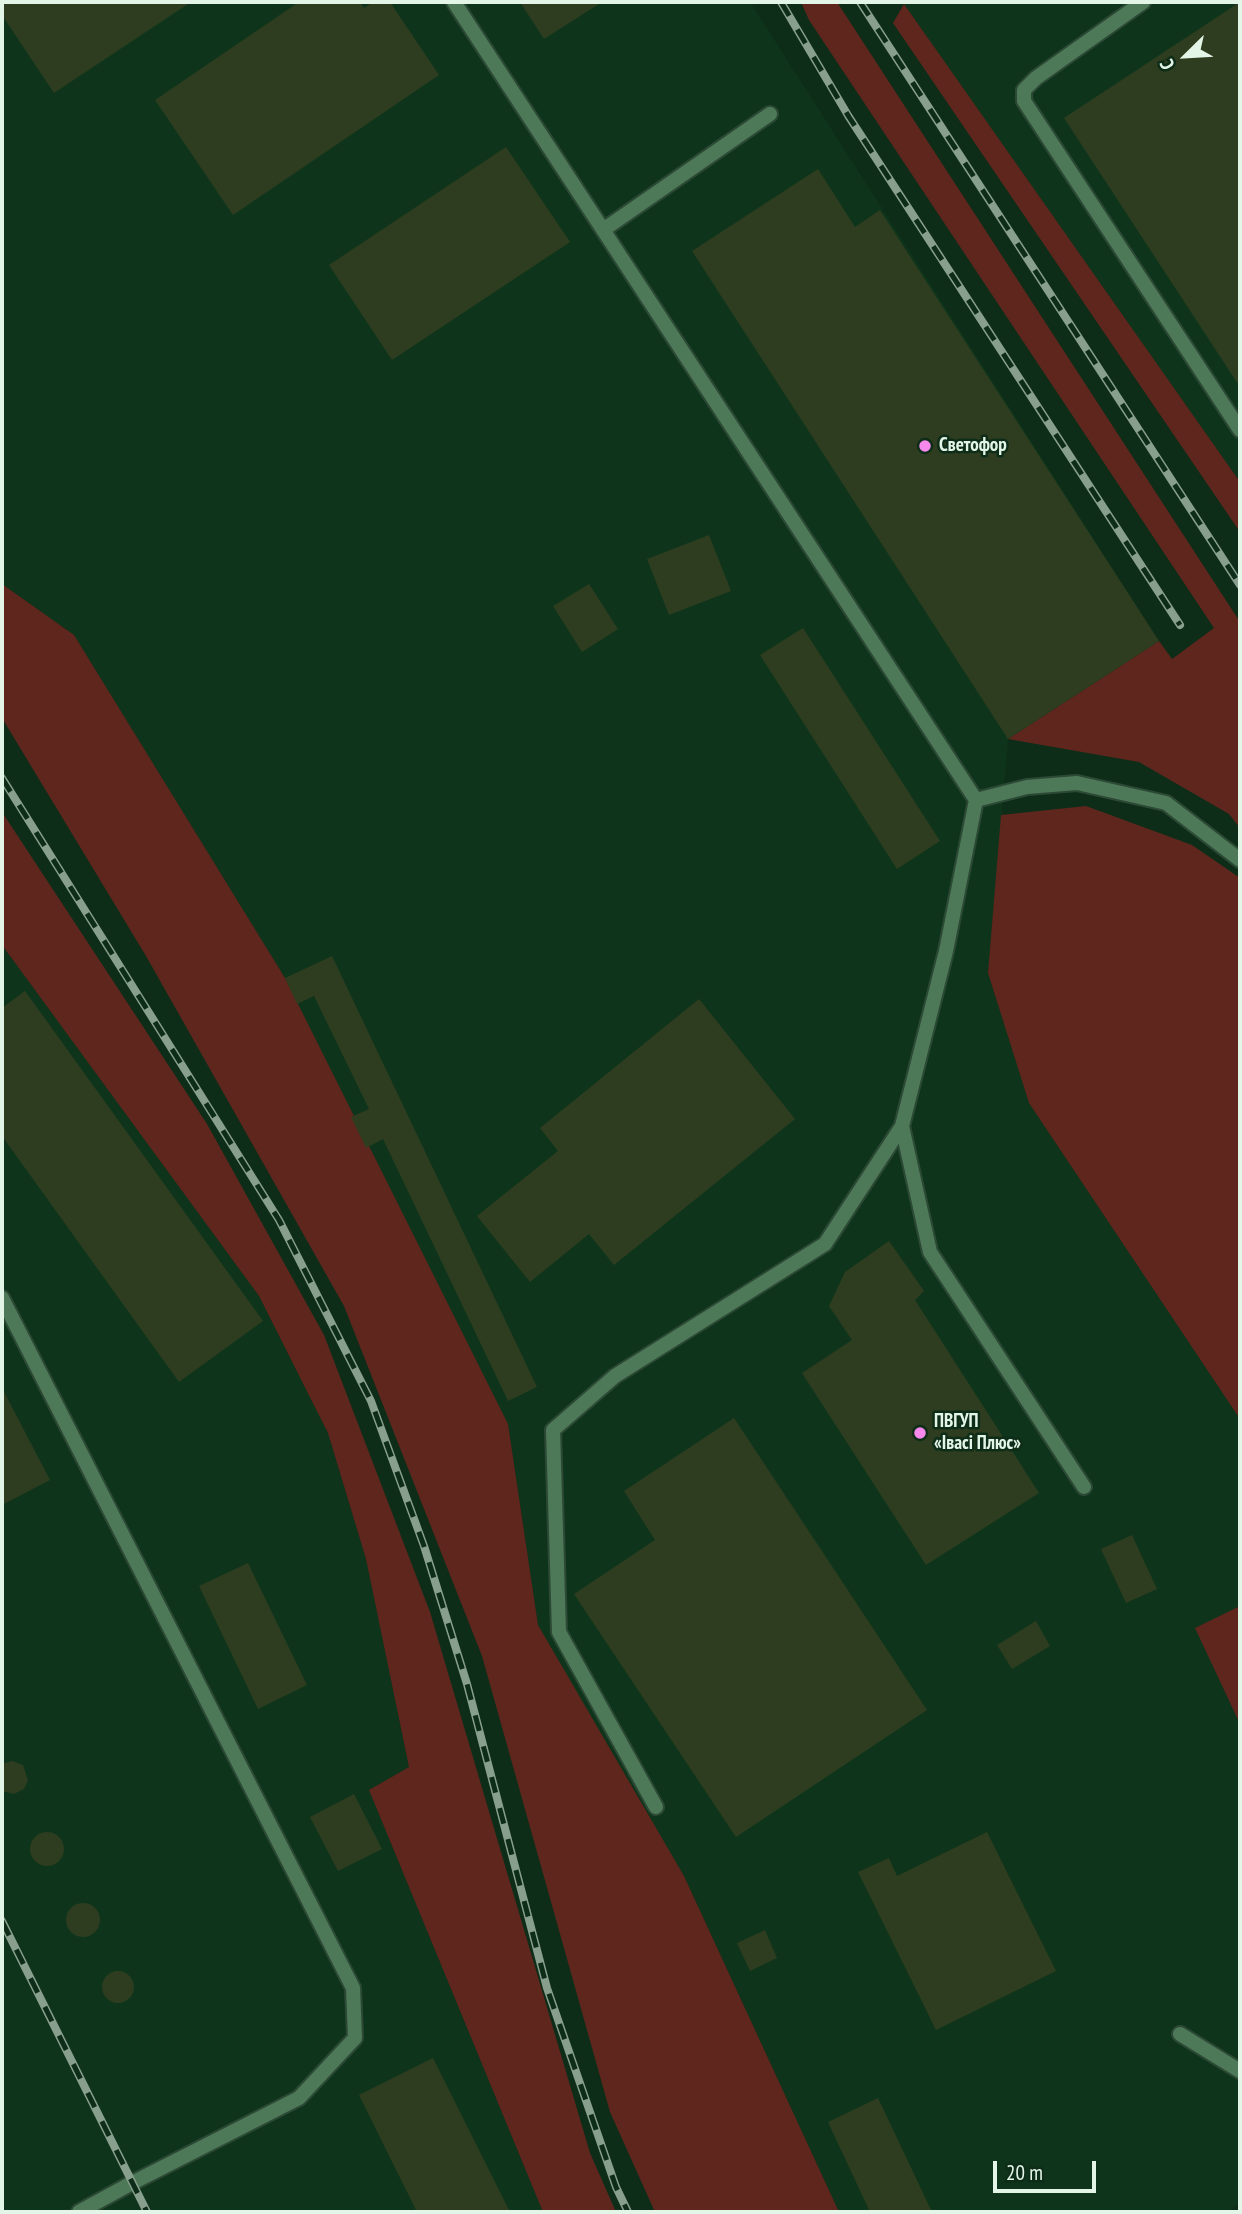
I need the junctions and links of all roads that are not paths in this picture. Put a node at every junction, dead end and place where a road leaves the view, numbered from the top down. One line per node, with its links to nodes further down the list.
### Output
1 (454, 2): 4 (lane)
2 (1143, 2): 5 (lane)
3 (770, 114): 4 (lane)
4 (603, 230): 6 (lane)
5 (1240, 430)
6 (976, 800): 7 (lane); 8 (lane)
7 (1240, 860)
8 (902, 1126): 10 (lane); 11 (lane)
9 (2, 1298): 14 (lane)
10 (1084, 1487)
11 (656, 1807)
12 (1180, 2034): 13 (lane)
13 (1240, 2071)
14 (79, 2212)

